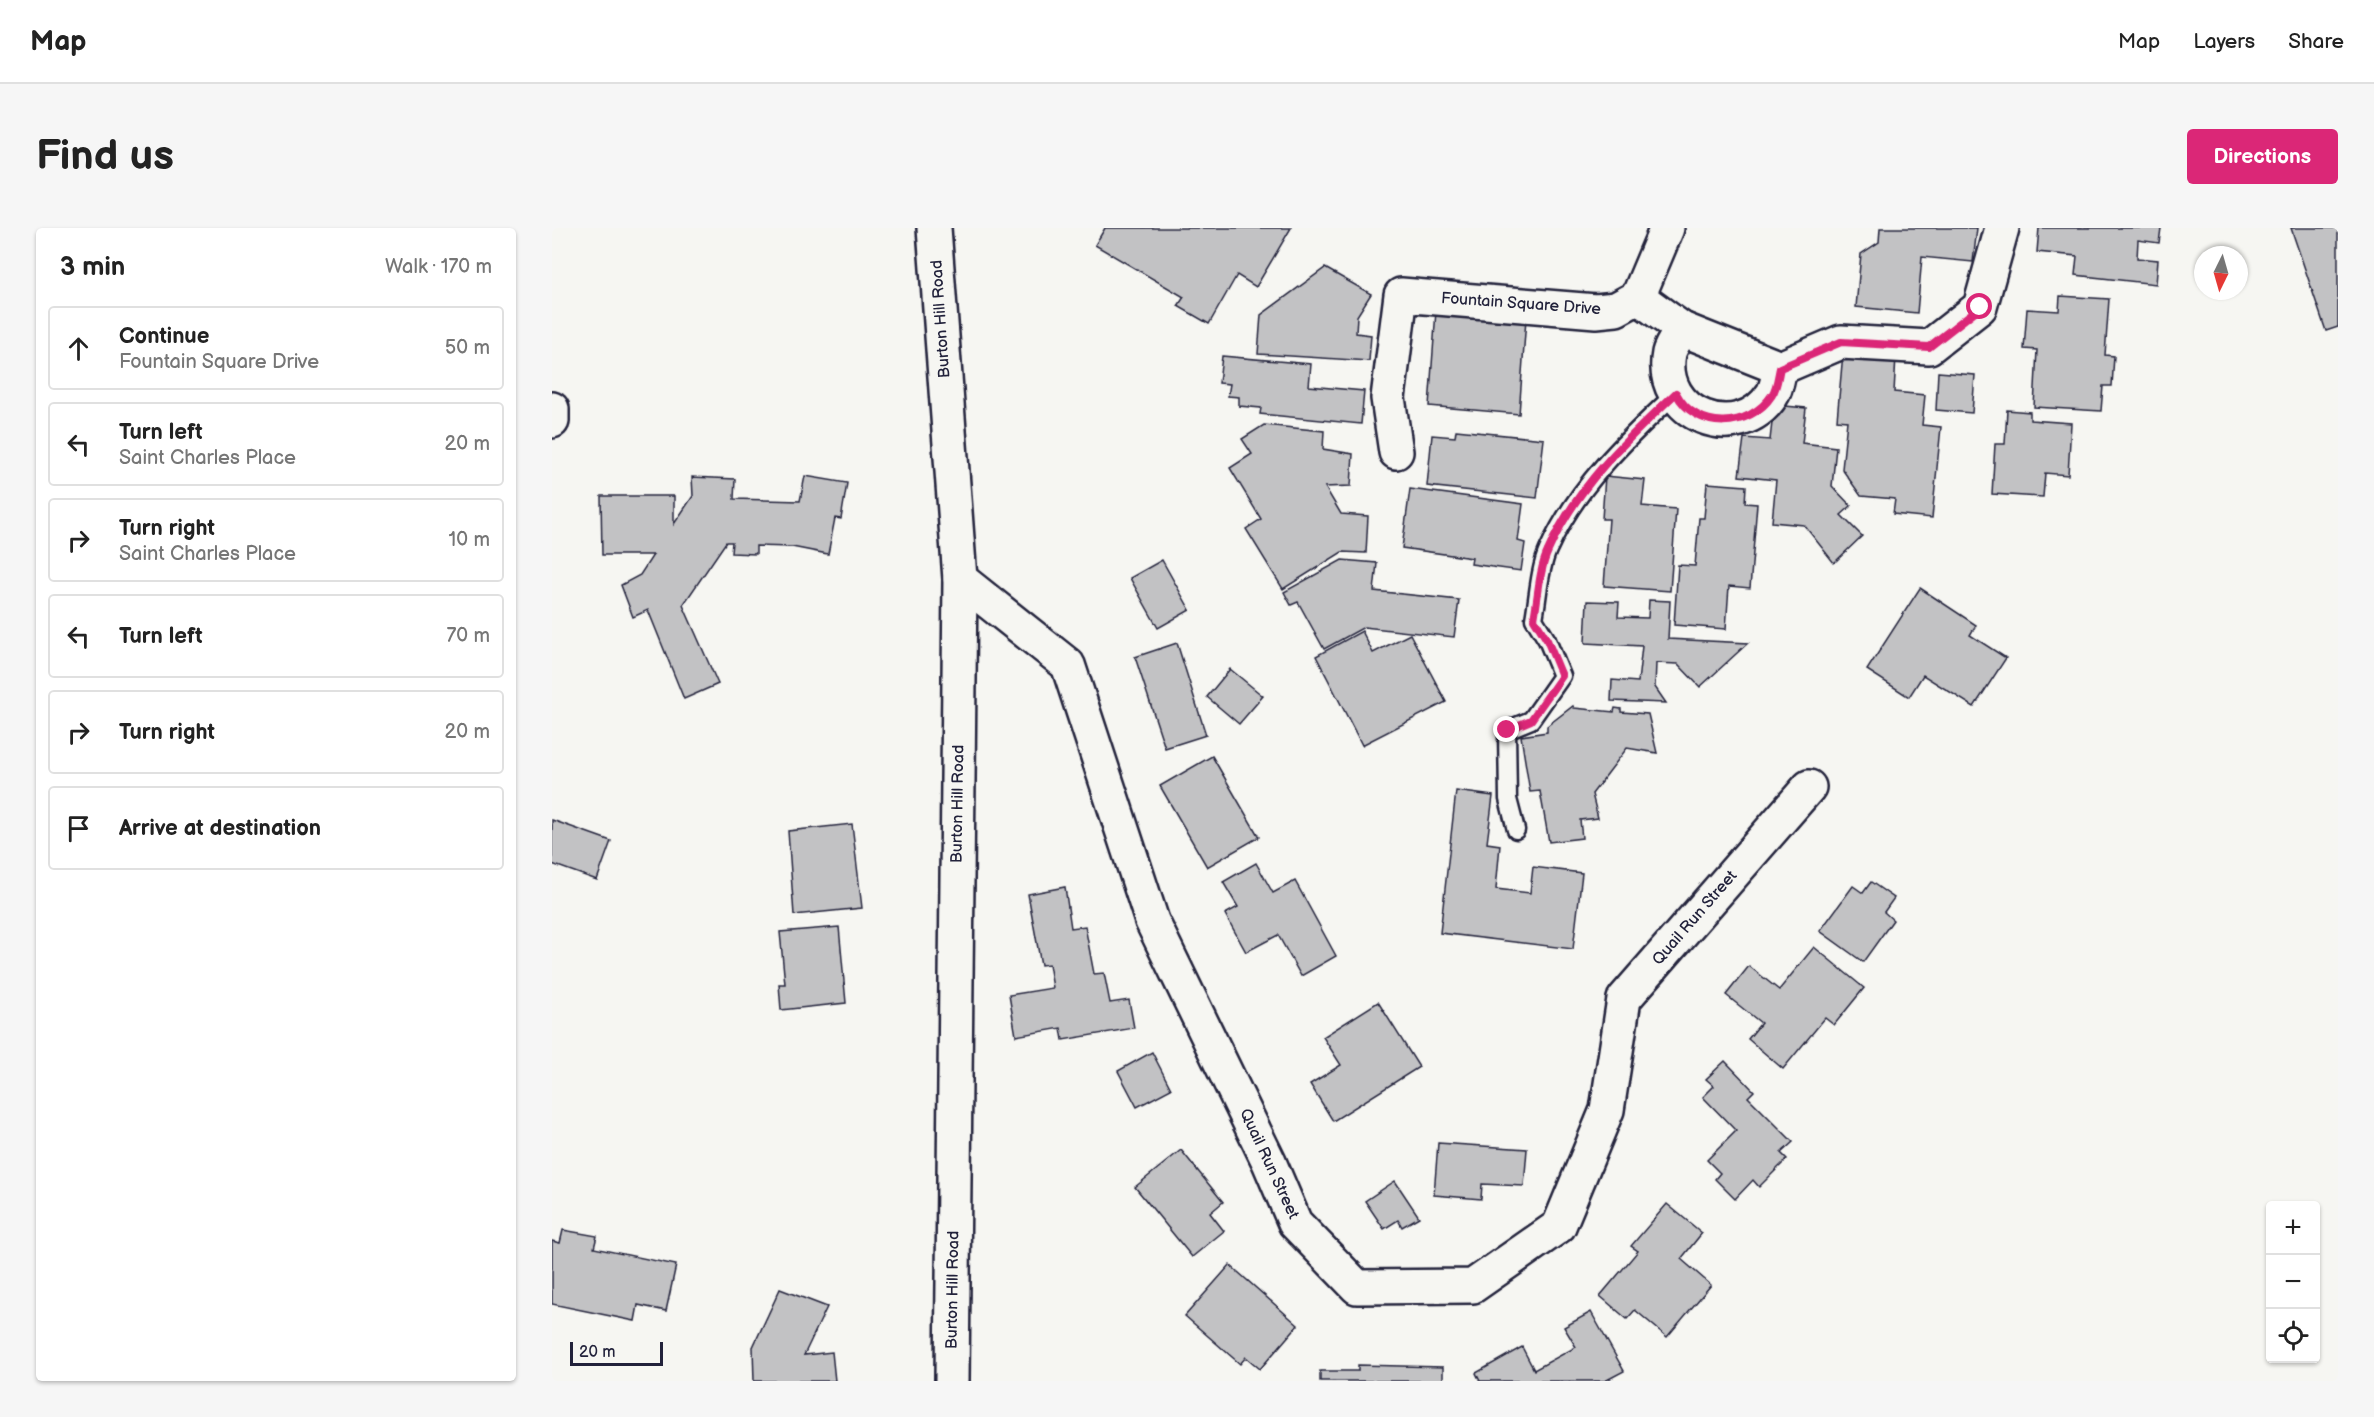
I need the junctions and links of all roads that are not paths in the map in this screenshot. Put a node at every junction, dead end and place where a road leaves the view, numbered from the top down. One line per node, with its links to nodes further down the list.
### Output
1 (934, 228): 11 (street, Burton Hill Road)
2 (1667, 228): 4 (street)
3 (2002, 228): 6 (street)
4 (1638, 297): 5 (street); 10 (street, Fountain Square Drive)
5 (1682, 329): 6 (street); 7 (street)
6 (1780, 368): 7 (street)
7 (1676, 393): 13 (lane)
8 (552, 409): 9 (street)
9 (552, 421)
10 (1396, 452)
11 (960, 579): 12 (street, Quail Run Street); 14 (street, Burton Hill Road)
12 (1809, 787)
13 (1516, 830)
14 (952, 1381)

